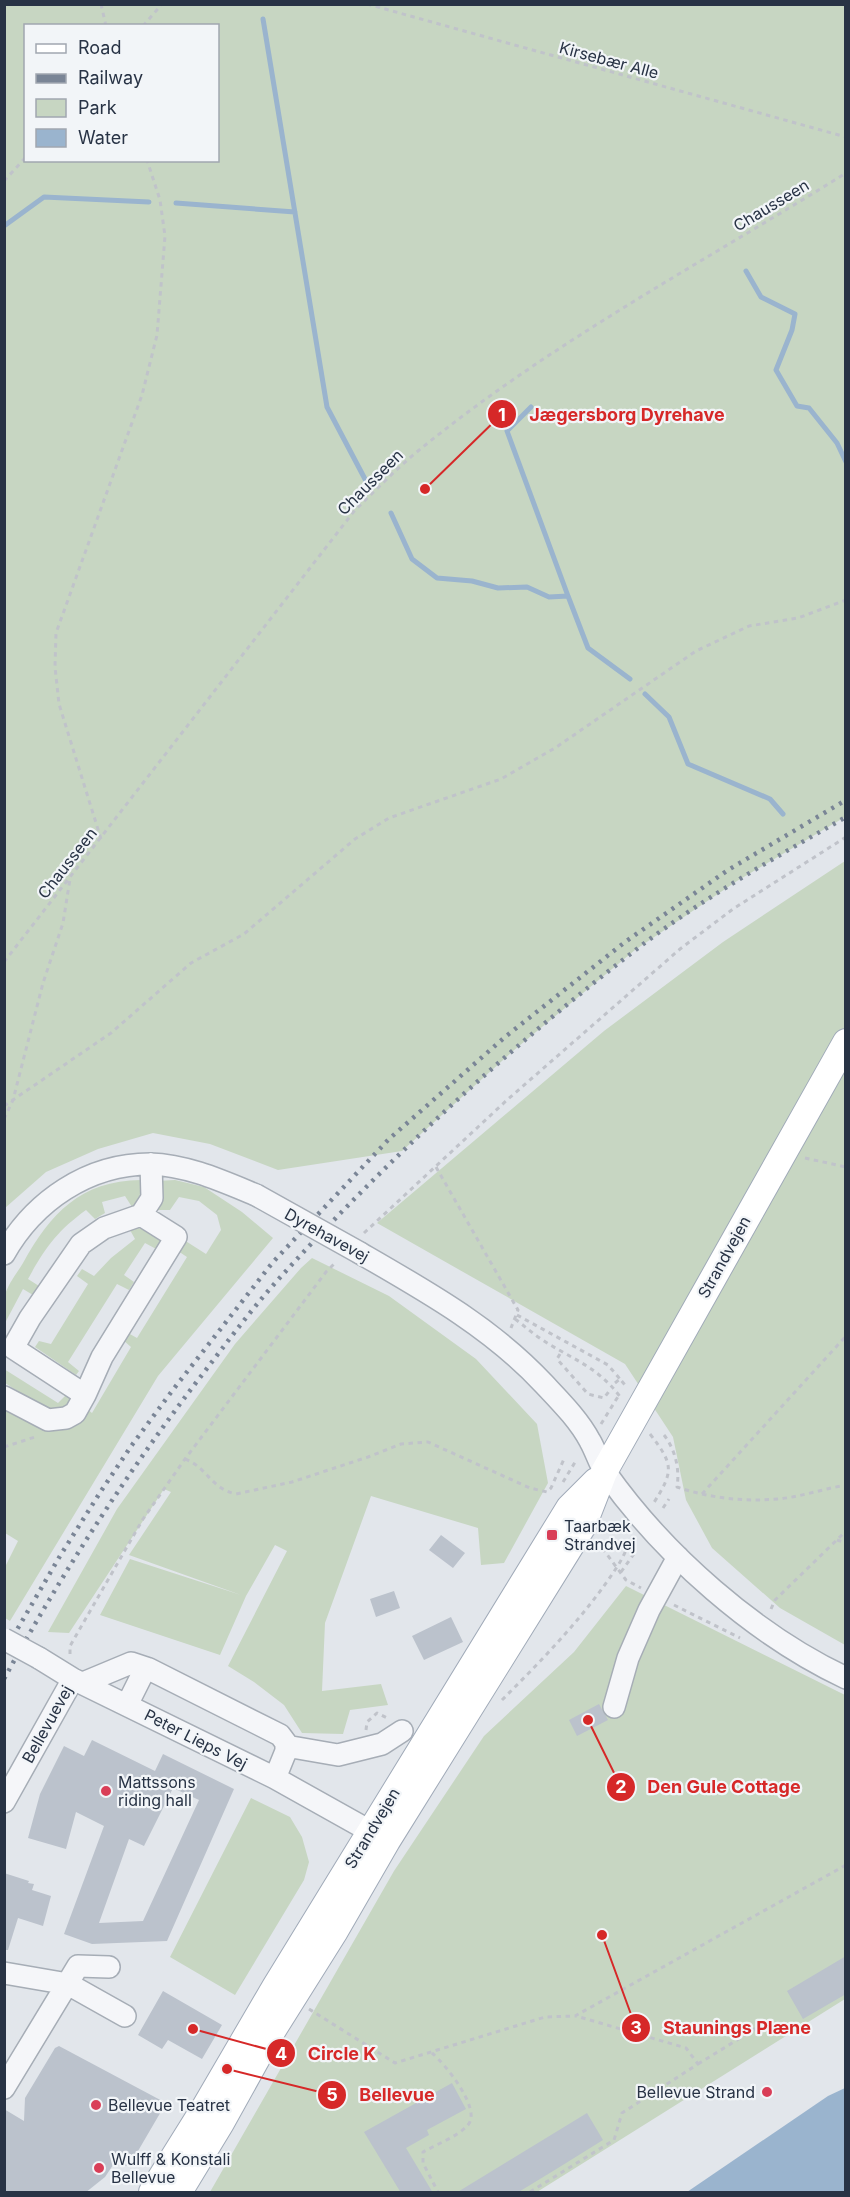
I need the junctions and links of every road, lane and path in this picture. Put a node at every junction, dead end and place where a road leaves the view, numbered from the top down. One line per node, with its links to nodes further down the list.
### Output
1 (101, 4): 4 (path)
2 (162, 4): 5 (path)
3 (367, 4): 6 (path, Kirsebær Alle)
4 (106, 24)
5 (145, 24)
6 (846, 137)
7 (24, 159): 10 (path)
8 (148, 162): 13 (path)
9 (846, 173): 13 (path, Chausseen)
10 (4, 181)
11 (846, 600): 17 (path)
12 (846, 837): 22 (path)
13 (101, 839): 14 (path, Chausseen)
14 (71, 877): 15 (path, Chausseen); 17 (path)
15 (4, 962)
16 (846, 1042): 20 (main road, Strandvejen)
17 (13, 1100): 18 (path); 19 (path)
18 (4, 1106)
19 (4, 1119)
20 (782, 1153): 23 (path); 41 (main road, Strandvejen)
21 (151, 1164): 24 (street); 25 (street, Dyrehavevej, bridge); 26 (street, Dyrehavevej)
22 (436, 1167): 25 (path); 27 (path)
23 (846, 1167)
24 (141, 1215): 34 (street); 34 (street)
25 (354, 1249): 37 (street, Dyrehavevej); 39 (path)
26 (4, 1254)
27 (516, 1317): 30 (path); 37 (path)
28 (846, 1336): 43 (path)
29 (560, 1354): 33 (path)
30 (620, 1379): 31 (path); 32 (path)
31 (615, 1383)
32 (625, 1385)
33 (610, 1390)
34 (85, 1395): 35 (street)
35 (4, 1397)
36 (664, 1435): 43 (path)
37 (590, 1440): 41 (street, Dyrehavevej)
38 (659, 1446): 45 (path)
39 (185, 1459): 40 (path); 61 (path)
40 (564, 1459)
41 (604, 1472): 53 (street); 69 (main road, Strandvejen)
42 (846, 1485): 43 (path)
43 (701, 1495)
44 (669, 1499): 46 (path)
45 (656, 1500)
46 (663, 1508)
47 (846, 1531): 49 (path)
48 (595, 1540): 54 (path)
49 (837, 1540): 51 (path); 57 (path)
50 (630, 1543): 54 (path)
51 (846, 1543)
52 (636, 1551): 55 (path)
53 (678, 1557): 56 (street); 57 (street)
54 (618, 1566): 55 (path); 63 (path)
55 (621, 1572): 56 (path)
56 (657, 1596): 57 (path); 64 (street)
57 (756, 1635): 60 (street)
58 (4, 1639): 61 (street, Peter Lieps Vej, bridge)
59 (149, 1669): 61 (street); 62 (street); 66 (street)
60 (846, 1678)
61 (78, 1681): 62 (street, Peter Lieps Vej); 68 (street, Bellevuevej)
62 (127, 1705): 67 (street, Peter Lieps Vej)
63 (495, 1707)
64 (614, 1707)
65 (402, 1731): 66 (street)
66 (286, 1746): 67 (street)
67 (275, 1778): 69 (street, Peter Lieps Vej)
68 (4, 1802)
69 (379, 1836): 74 (main road, Strandvejen); 81 (main road, Strandvejen)
70 (846, 1865): 76 (path)
71 (109, 1967): 73 (street)
72 (4, 1973): 73 (street)
73 (68, 1984): 75 (street); 80 (street)
74 (294, 1999): 78 (path); 81 (main road, Strandvejen)
75 (125, 2016)
76 (575, 2016): 78 (path); 79 (path)
77 (763, 2024): 79 (path)
78 (432, 2053): 84 (path)
79 (698, 2064): 85 (path)
80 (4, 2088)
81 (211, 2118): 82 (main road, Strandvejen); 83 (main road, Strandvejen)
82 (152, 2193)
83 (179, 2193)
84 (438, 2193)
85 (530, 2193)

